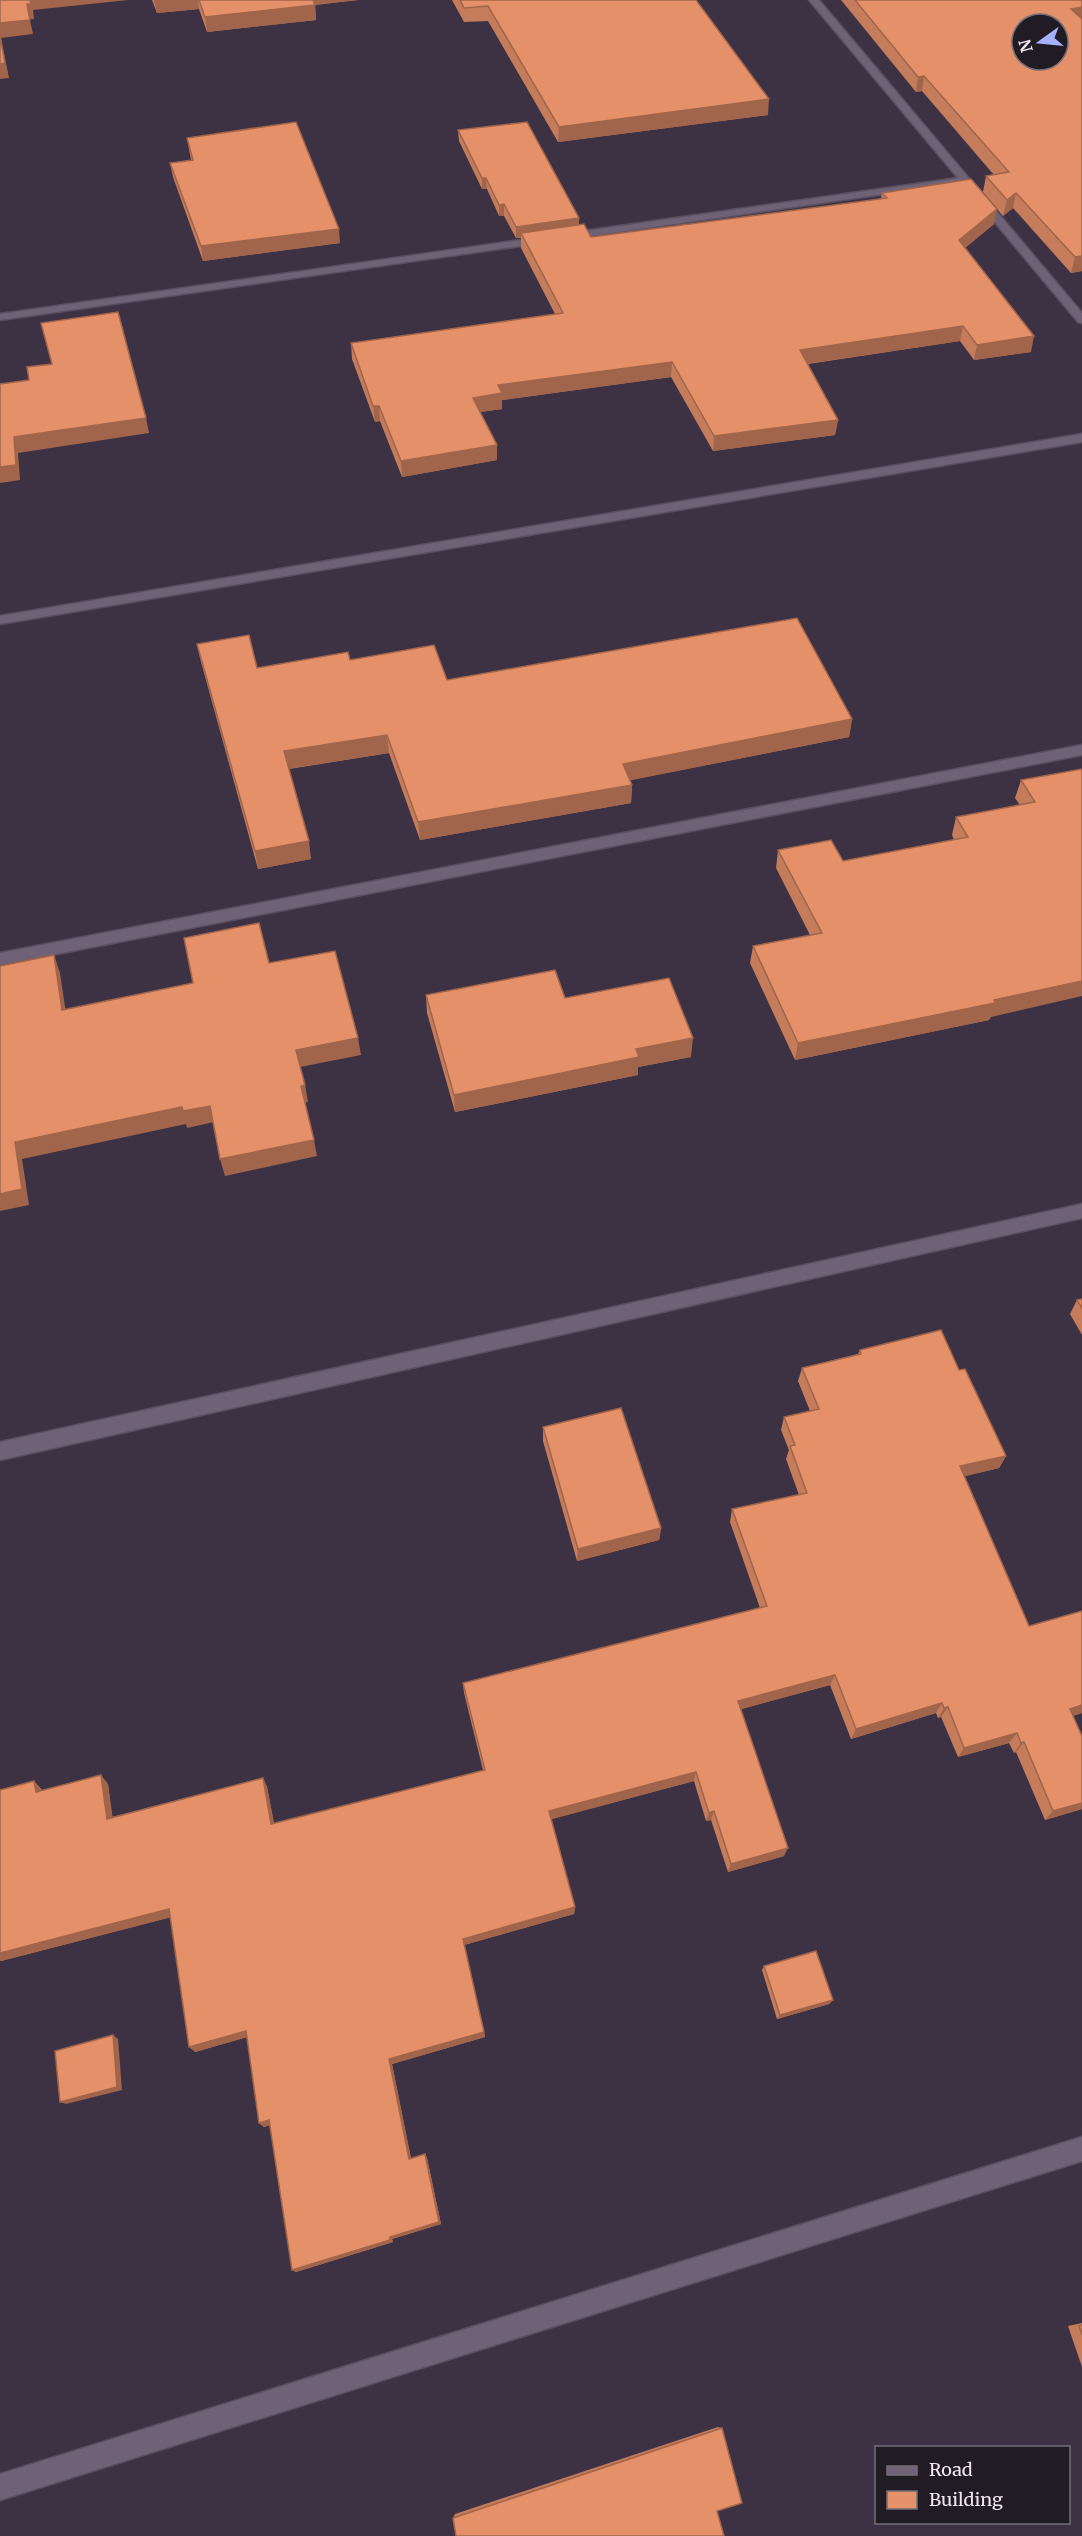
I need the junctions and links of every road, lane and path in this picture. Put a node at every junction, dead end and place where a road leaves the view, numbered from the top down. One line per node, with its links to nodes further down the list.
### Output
1 (814, 0): 2 (street)
2 (965, 180): 3 (street); 4 (street)
3 (0, 317)
4 (1082, 320)
5 (1082, 438): 6 (street)
6 (0, 620)
7 (1082, 750): 8 (street)
8 (0, 959)
9 (1082, 1210): 10 (street)
10 (0, 1451)
11 (1082, 2150): 12 (street)
12 (0, 2487)

